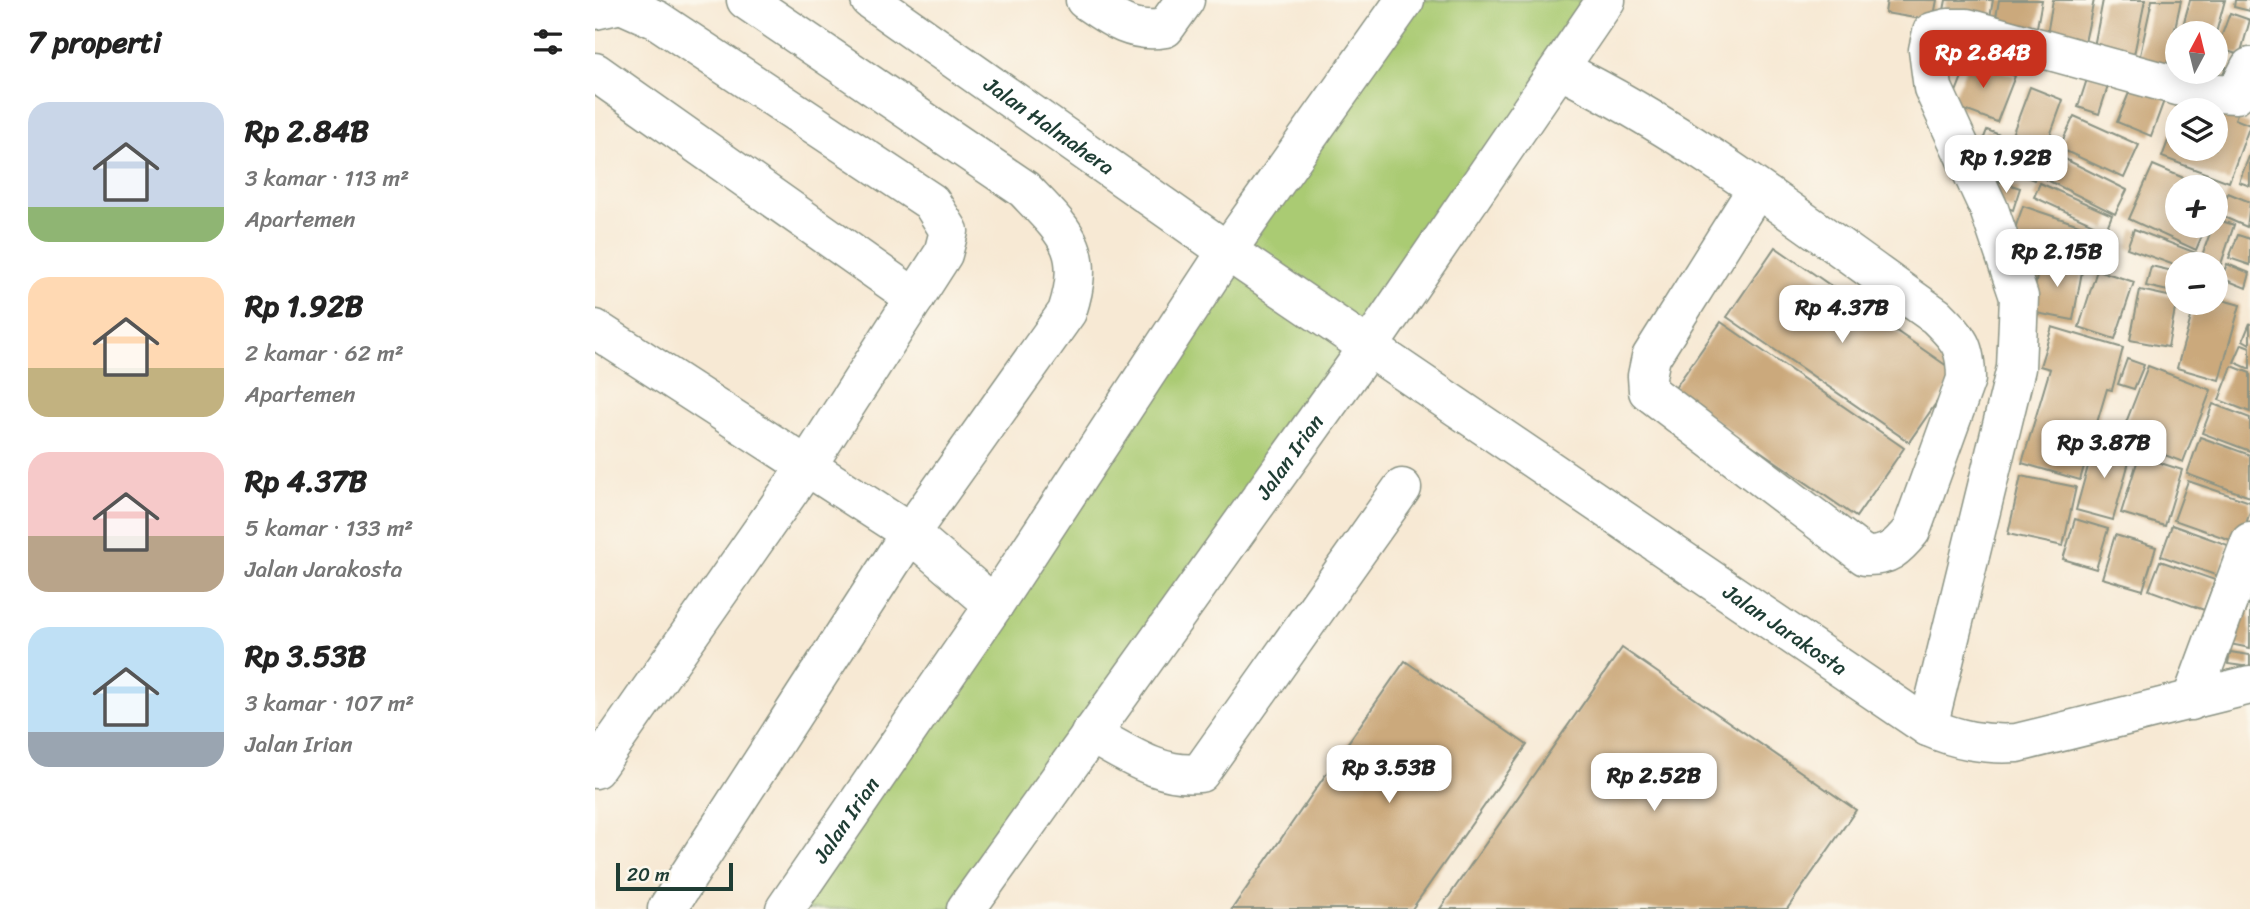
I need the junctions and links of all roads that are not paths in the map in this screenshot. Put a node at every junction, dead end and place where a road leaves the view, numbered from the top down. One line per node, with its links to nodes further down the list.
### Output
1 (746, 0): 18 (street)
2 (870, 0): 12 (street, Jalan Halmahera)
3 (1085, 0): 4 (street)
4 (1185, 0)
5 (1405, 0): 12 (street, Jalan Irian)
6 (1606, 0): 9 (street, Jalan Irian)
7 (595, 10): 13 (street)
8 (2250, 67): 23 (street)
9 (1561, 70): 11 (street); 15 (street, Jalan Irian)
10 (595, 72): 13 (street)
11 (1756, 190): 11 (street)
12 (1227, 251): 15 (street, Jalan Halmahera); 20 (street, Jalan Irian)
13 (915, 298): 16 (street)
14 (595, 329): 16 (street)
15 (1370, 345): 23 (street, Jalan Jarakosta); 24 (street, Jalan Irian)
16 (807, 466): 18 (street); 25 (street)
17 (1402, 488): 24 (street)
18 (910, 533): 20 (street); 26 (street)
19 (2250, 542): 22 (street)
20 (994, 604): 27 (street, Jalan Irian)
21 (2250, 685): 22 (street, Jalan Jarakosta)
22 (2190, 701): 23 (street, Jalan Jarakosta)
23 (1928, 727)
24 (1090, 734): 28 (street, Jalan Irian)
25 (595, 769)
26 (667, 909)
27 (785, 909)
28 (966, 909)

